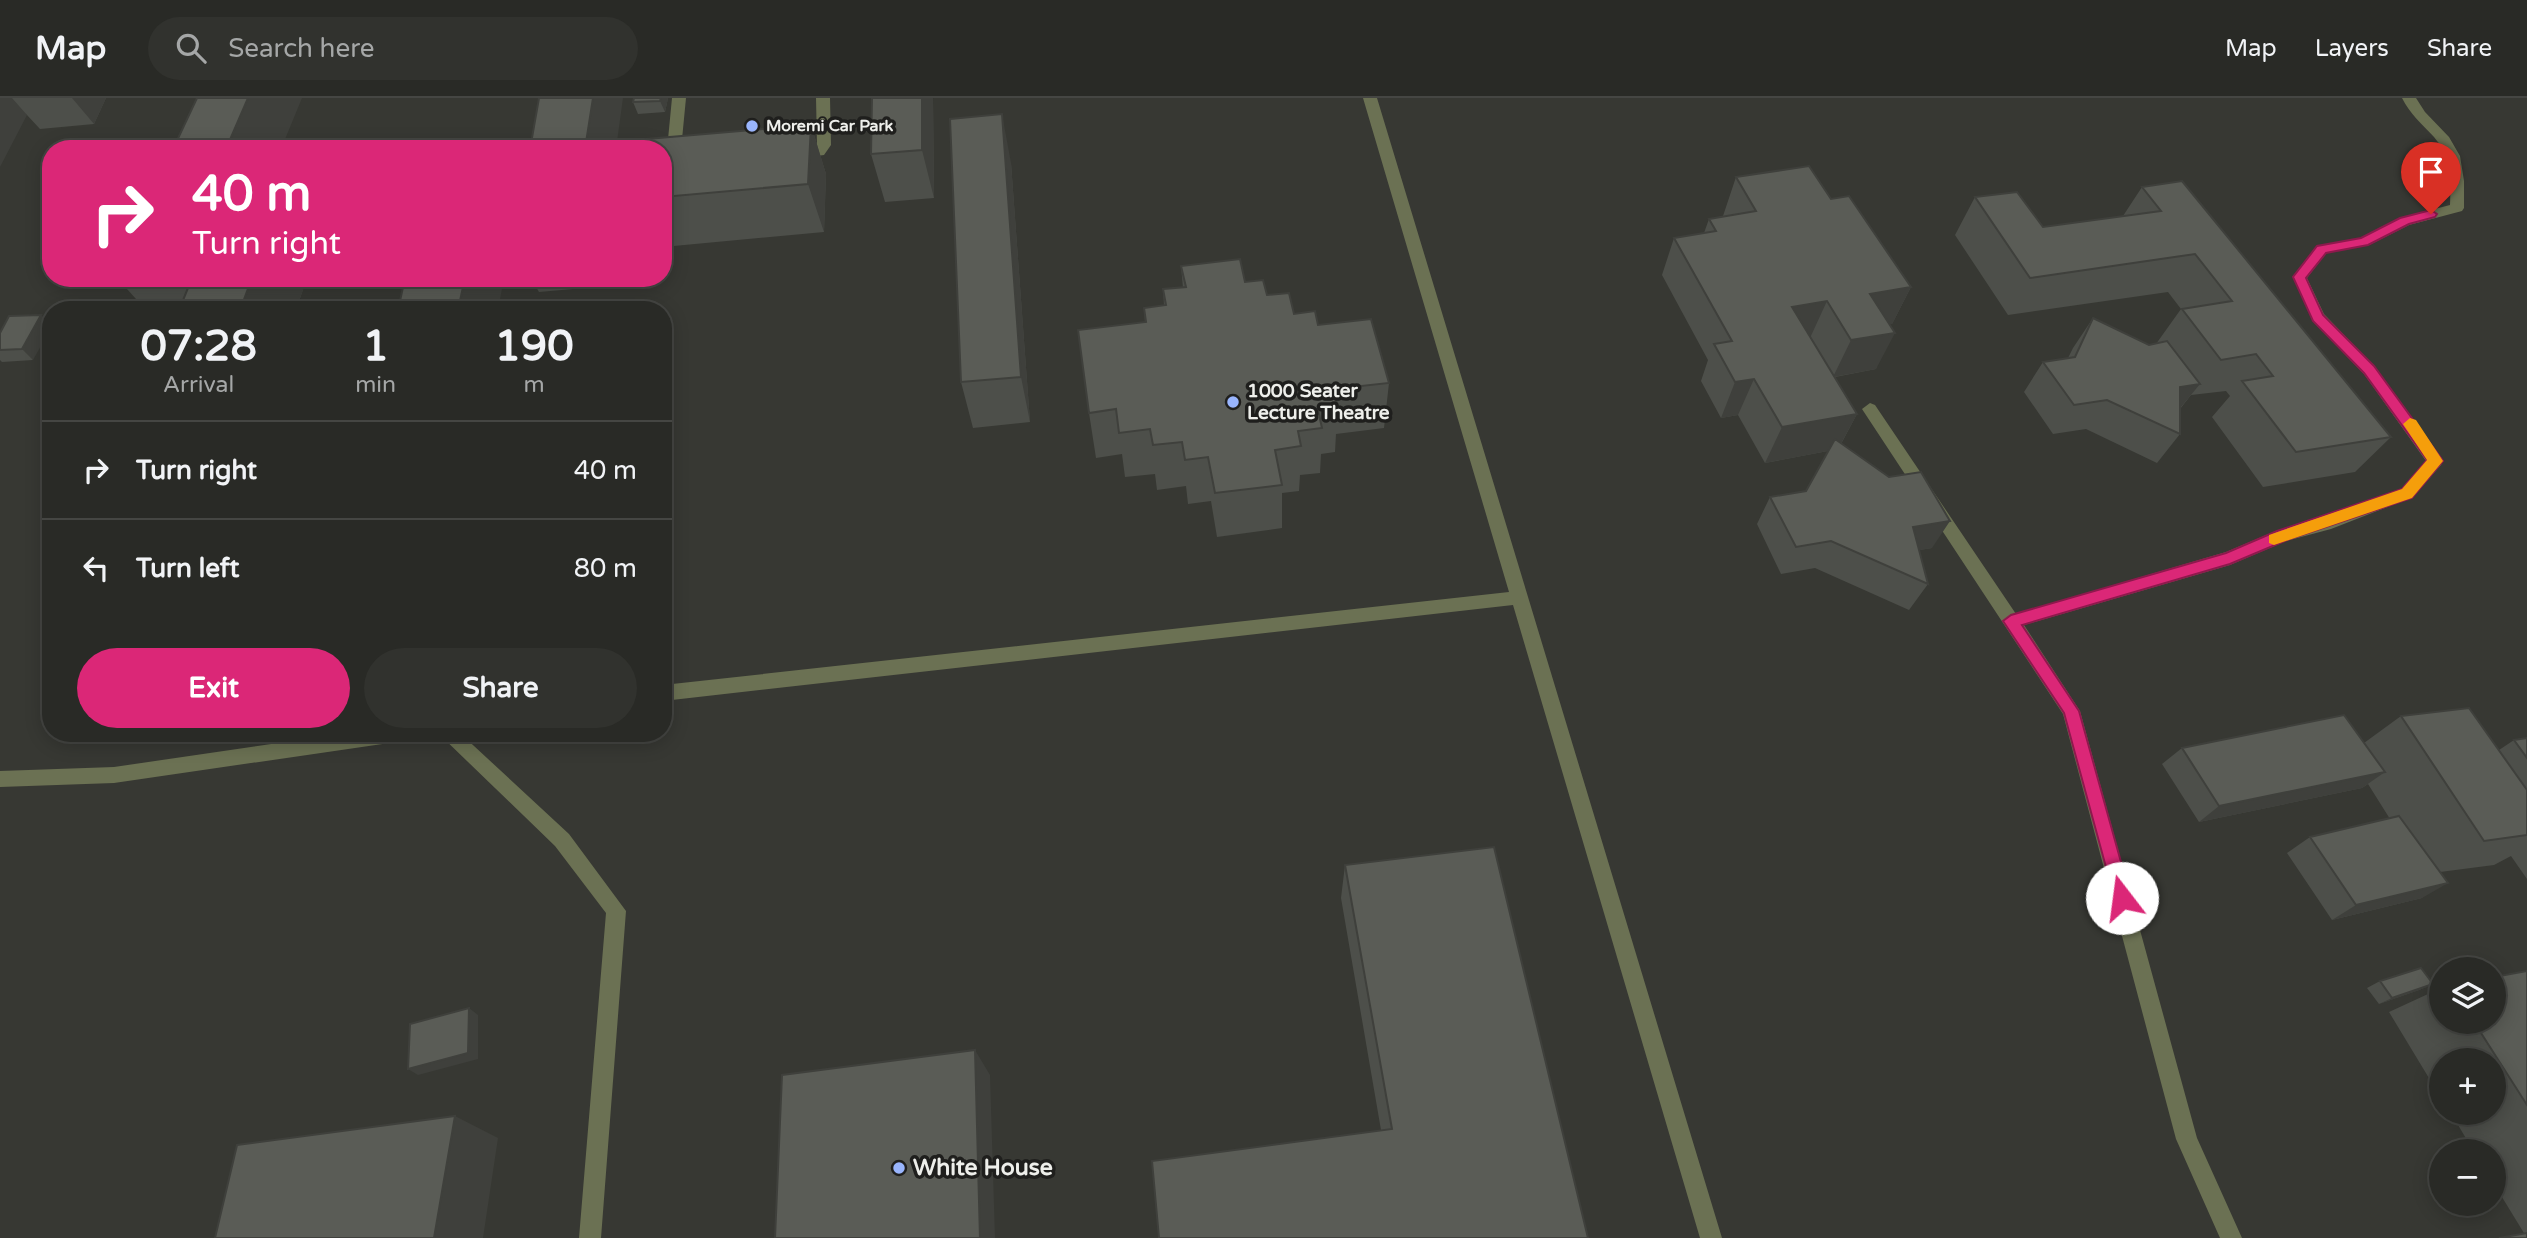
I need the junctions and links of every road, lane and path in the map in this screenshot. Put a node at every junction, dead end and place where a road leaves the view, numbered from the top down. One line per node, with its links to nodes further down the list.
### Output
1 (679, 98): 6 (lane)
2 (823, 98): 5 (lane)
3 (1370, 98): 8 (lane)
4 (2409, 98): 9 (lane)
5 (784, 156)
6 (683, 163)
7 (1870, 409): 9 (lane)
8 (1518, 598): 10 (lane); 15 (lane)
9 (2011, 621): 16 (lane)
10 (672, 692)
11 (341, 742): 13 (lane)
12 (457, 742): 14 (lane)
13 (0, 779)
14 (590, 1238)
15 (1711, 1238)
16 (2231, 1238)

